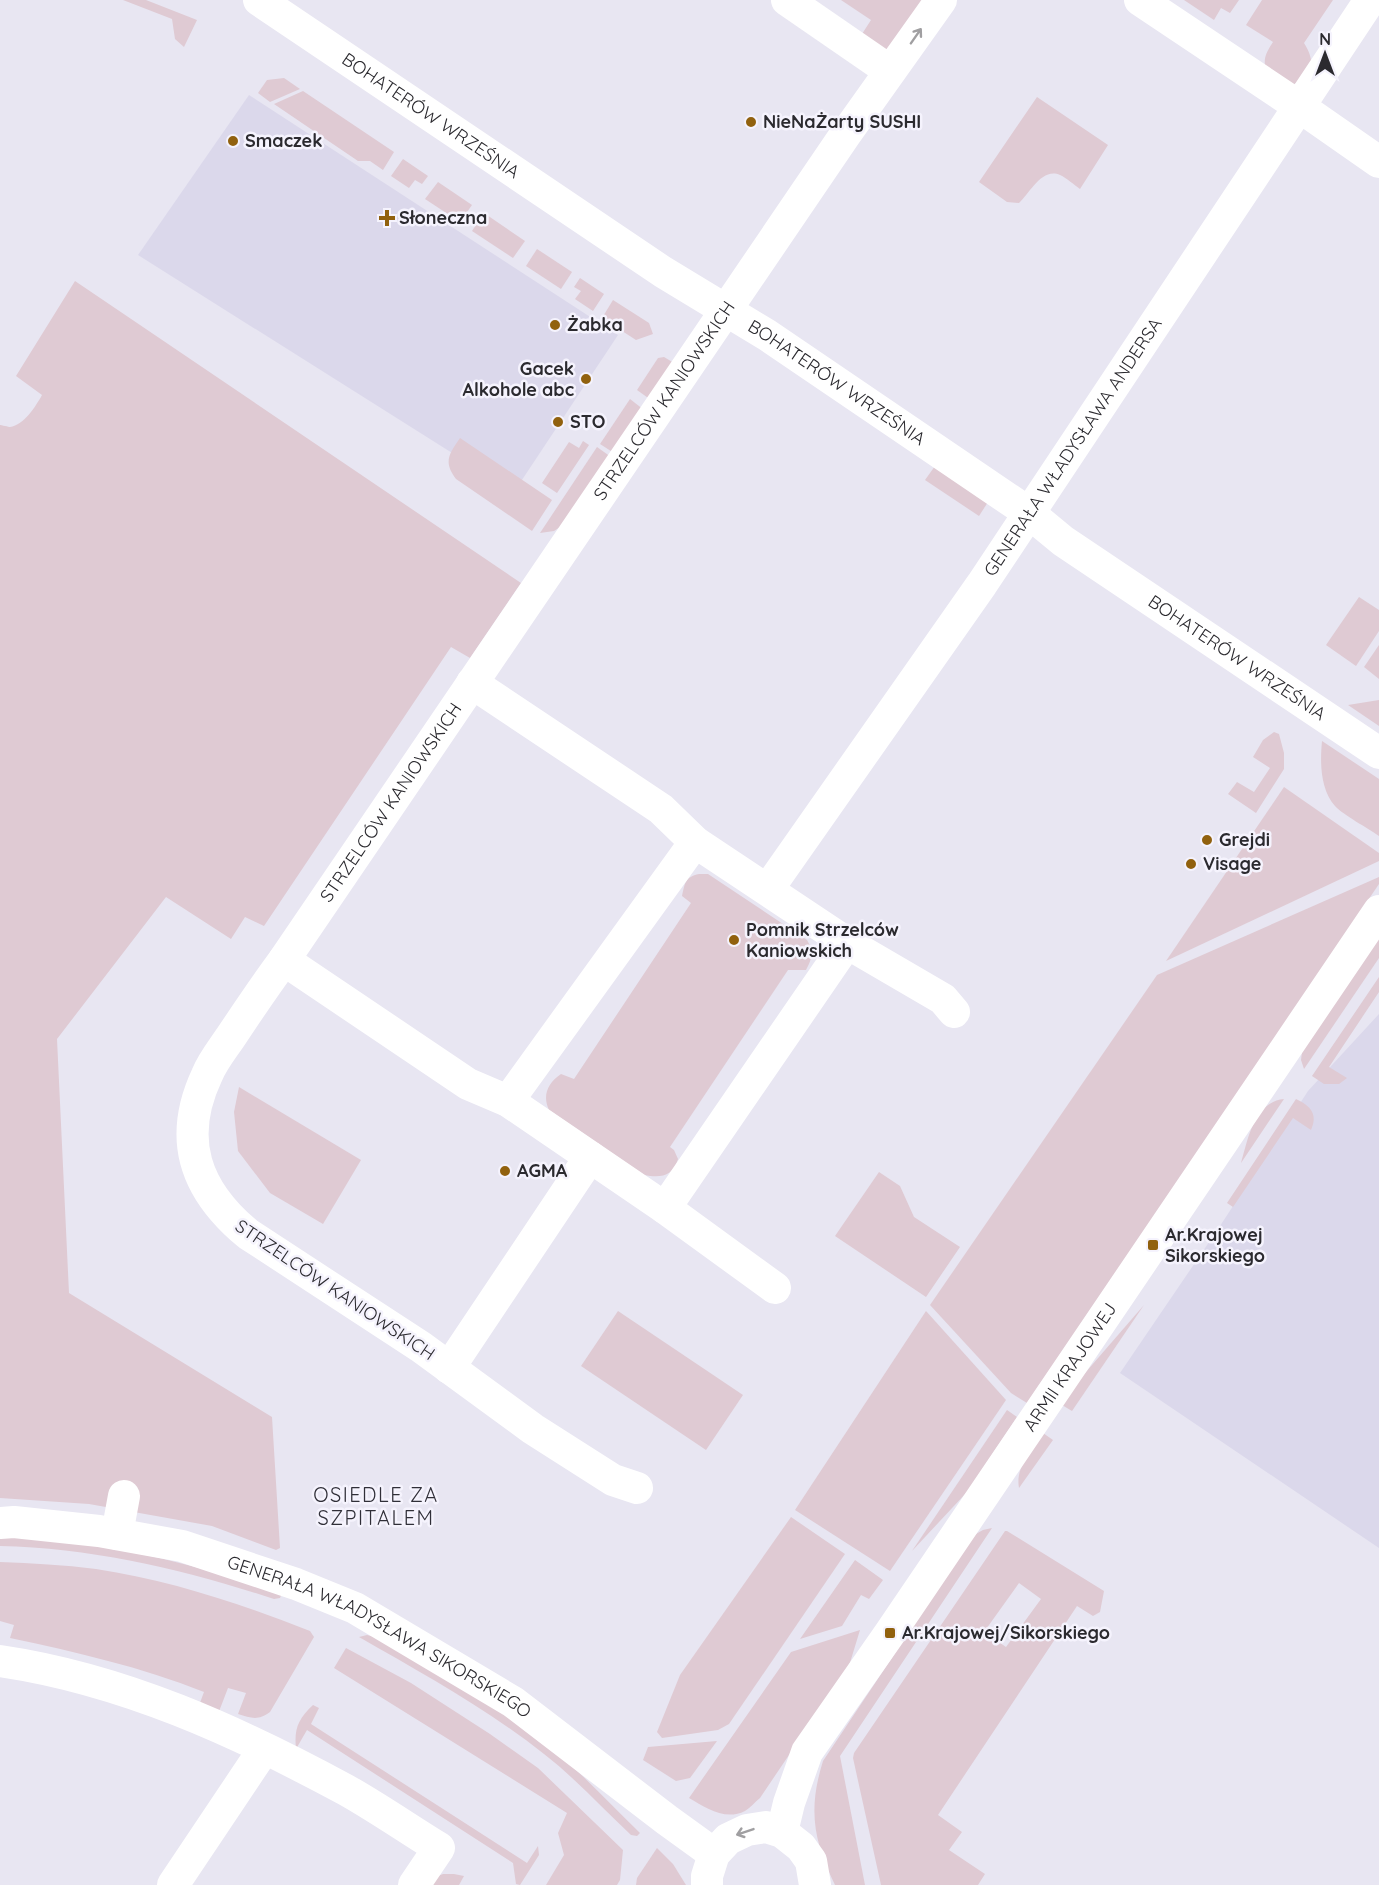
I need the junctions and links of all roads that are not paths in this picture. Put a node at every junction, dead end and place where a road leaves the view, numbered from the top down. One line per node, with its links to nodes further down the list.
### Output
1 (259, 0): 9 (street, BOHATERÓW WRZEŚNIA)
2 (787, 0): 6 (street)
3 (941, 0): 6 (street, STRZELCÓW KANIOWSKICH, one-way to 3)
4 (1140, 0): 7 (street)
5 (1370, 0): 7 (street, GENERAŁA WŁADYSŁAWA ANDERSA)
6 (890, 71): 9 (street, STRZELCÓW KANIOWSKICH)
7 (1300, 106): 8 (street); 10 (street, GENERAŁA WŁADYSŁAWA ANDERSA)
8 (1379, 162)
9 (727, 310): 10 (street, BOHATERÓW WRZEŚNIA); 11 (street, STRZELCÓW KANIOWSKICH)
10 (1029, 513): 12 (street, BOHATERÓW WRZEŚNIA); 14 (street, GENERAŁA WŁADYSŁAWA ANDERSA)
11 (472, 683): 13 (street); 17 (street, STRZELCÓW KANIOWSKICH)
12 (1379, 753)
13 (694, 842): 14 (street); 19 (street)
14 (768, 889): 16 (street)
15 (1379, 911): 30 (street, ARMII KRAJOWEJ)
16 (847, 943): 18 (street); 21 (street)
17 (284, 960): 19 (street); 23 (street, STRZELCÓW KANIOWSKICH)
18 (954, 1012)
19 (508, 1101): 20 (street)
20 (590, 1157): 21 (street); 23 (street)
21 (665, 1208): 22 (street)
22 (775, 1288)
23 (449, 1368): 24 (street, STRZELCÓW KANIOWSKICH)
24 (637, 1488)
25 (124, 1496): 27 (street)
26 (0, 1523): 27 (street, GENERAŁA WŁADYSŁAWA SIKORSKIEGO)
27 (117, 1534): 31 (street, GENERAŁA WŁADYSŁAWA SIKORSKIEGO)
28 (0, 1661): 29 (street)
29 (264, 1749): 32 (street); 33 (street)
30 (782, 1832): 31 (street, one-way to 31); 35 (street)
31 (714, 1854): 34 (street)
32 (173, 1885)
33 (414, 1885)
34 (707, 1885)
35 (815, 1885)

